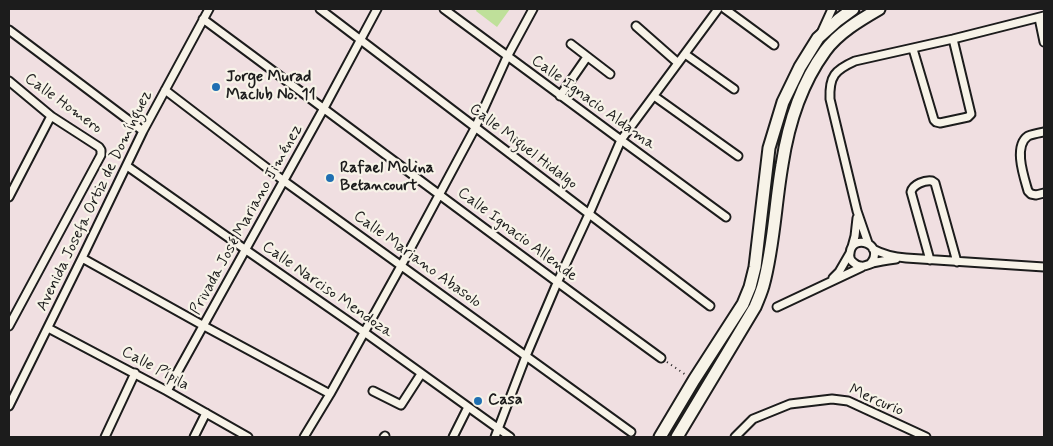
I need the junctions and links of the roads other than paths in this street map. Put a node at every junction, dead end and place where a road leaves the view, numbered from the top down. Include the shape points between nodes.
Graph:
1 (209, 9) edge
2 (320, 9) edge
3 (377, 9) edge
4 (444, 9) edge
5 (533, 9) edge
6 (718, 9) edge
7 (725, 9) edge
8 (832, 9) edge
9 (853, 9) edge
10 (879, 9) edge
11 (1041, 17) edge
12 (204, 19) junction
13 (636, 26) dead end
14 (9, 30) edge
15 (818, 38) junction
16 (953, 39) junction
17 (360, 40) junction
18 (1044, 42) edge
19 (571, 44) dead end
20 (774, 45) dead end
21 (914, 48) junction
22 (685, 54) junction
23 (507, 57) junction
24 (587, 57) junction
25 (678, 63) junction
26 (610, 74) dead end
27 (9, 81) edge
28 (734, 89) dead end
29 (165, 90) junction
30 (560, 96) junction
31 (654, 96) junction
32 (324, 108) junction
33 (51, 116) junction
34 (475, 128) junction
35 (144, 131) junction
36 (1044, 132) edge
37 (621, 140) junction
38 (738, 156) dead end
39 (127, 166) junction
40 (284, 181) junction
41 (440, 194) junction
42 (1044, 194) edge
43 (9, 196) edge
44 (857, 210) junction
45 (589, 214) junction
46 (726, 217) dead end
47 (871, 246) junction
48 (246, 250) junction
49 (851, 250) junction
50 (82, 258) junction
51 (906, 258) junction
52 (930, 260) junction
53 (957, 262) junction
54 (870, 264) junction
55 (401, 266) junction
56 (862, 266) junction
57 (1044, 267) edge
58 (829, 282) junction
59 (557, 283) junction
60 (710, 306) dead end
61 (777, 307) dead end
62 (9, 325) edge
63 (204, 326) junction
64 (48, 328) junction
65 (364, 332) junction
66 (526, 356) junction
67 (661, 358) road end
68 (135, 374) junction
69 (421, 374) junction
70 (373, 390) dead end
71 (167, 391) junction
72 (330, 394) junction
73 (9, 406) edge
74 (468, 407) junction
75 (206, 413) junction
76 (499, 429) junction
77 (631, 432) dead end
78 (245, 436) edge
79 (105, 437) edge
80 (194, 437) edge
81 (304, 437) edge
82 (453, 437) edge
83 (495, 437) edge
84 (510, 437) edge
85 (660, 437) edge
86 (677, 437) edge
87 (735, 437) edge
88 (926, 437) edge

1 - 12 street, Avenida Josefa Ortiz de Domínguez
2 - 17 street, Calle Miguel Hidalgo
3 - 17 street, Privada José Mariano Jiménez
4 - 23 street, Calle Ignacio Aldama
5 - 23 street
6 - 22 street
7 - 20 street
8 - 15 street
9 - 15 main road
10 - 86 main road via 844,32 826,50 807,82 790,124 763,288 755,307
11 - 16 street
11 - 18 street
12 - 29 street, Avenida Josefa Ortiz de Domínguez
12 - 32 street, Calle Ignacio Allende
13 - 25 street
14 - 35 street
15 - 85 main road via 783,102 769,148 756,266 750,287
16 - 21 street
16 - 21 street via 971,114 940,123 934,120
17 - 32 street, Privada José Mariano Jiménez
17 - 34 street, Calle Miguel Hidalgo
19 - 24 street
21 - 44 street via 855,61 843,66 832,80 830,99
22 - 25 street
22 - 28 street
23 - 30 street, Calle Ignacio Aldama
23 - 34 street
24 - 26 street
24 - 30 street
25 - 31 street
27 - 33 street, Calle Homero
29 - 35 street, Avenida Josefa Ortiz de Domínguez
29 - 40 street, Calle Mariano Abasolo
30 - 37 street, Calle Ignacio Aldama
31 - 37 street
31 - 38 street
32 - 40 street, Privada José Mariano Jiménez
32 - 41 street, Calle Ignacio Allende
33 - 43 street
33 - 62 street, Calle Homero via 99,147 101,154
34 - 41 street
34 - 45 street, Calle Miguel Hidalgo
35 - 39 street, Avenida Josefa Ortiz de Domínguez
36 - 42 street via 1024,140 1020,159 1028,191
37 - 45 street
37 - 46 street, Calle Ignacio Aldama
39 - 48 street, Calle Narciso Mendoza
39 - 50 street, Avenida Josefa Ortiz de Domínguez
40 - 48 street, Privada José Mariano Jiménez
40 - 55 street, Calle Mariano Abasolo
41 - 55 street
41 - 59 street, Calle Ignacio Allende
44 - 47 street
44 - 49 street via 857,227
45 - 59 street
45 - 60 street, Calle Miguel Hidalgo
47 - 49 street via 860,242
47 - 51 street via 882,254
47 - 54 street via 874,257
48 - 63 street, Privada José Mariano Jiménez
48 - 65 street, Calle Narciso Mendoza
49 - 56 street via 854,264
49 - 58 street via 839,272
50 - 63 street
50 - 64 street, Avenida Josefa Ortiz de Domínguez
51 - 52 street
51 - 54 street
52 - 53 street
52 - 53 street via 911,192 914,186 928,180 935,183
53 - 57 street
54 - 56 street
55 - 65 street
55 - 66 street, Calle Mariano Abasolo
56 - 58 street
58 - 61 street
59 - 66 street
59 - 67 street, Calle Ignacio Allende
63 - 71 street, Privada José Mariano Jiménez
63 - 72 street
64 - 68 street, Calle Pípila
64 - 73 street, Avenida Josefa Ortiz de Domínguez
65 - 69 street, Calle Narciso Mendoza
65 - 72 street
66 - 76 street
66 - 77 street, Calle Mariano Abasolo
68 - 71 street, Calle Pípila
68 - 79 street
69 - 70 street via 401,406
69 - 74 street, Calle Narciso Mendoza
71 - 75 street, Calle Pípila
72 - 81 street
74 - 76 street, Calle Narciso Mendoza
74 - 82 street
75 - 78 street, Calle Pípila
75 - 80 street
76 - 83 street
76 - 84 street, Calle Narciso Mendoza
87 - 88 street, Mercurio via 753,419 790,404 832,398 848,401

